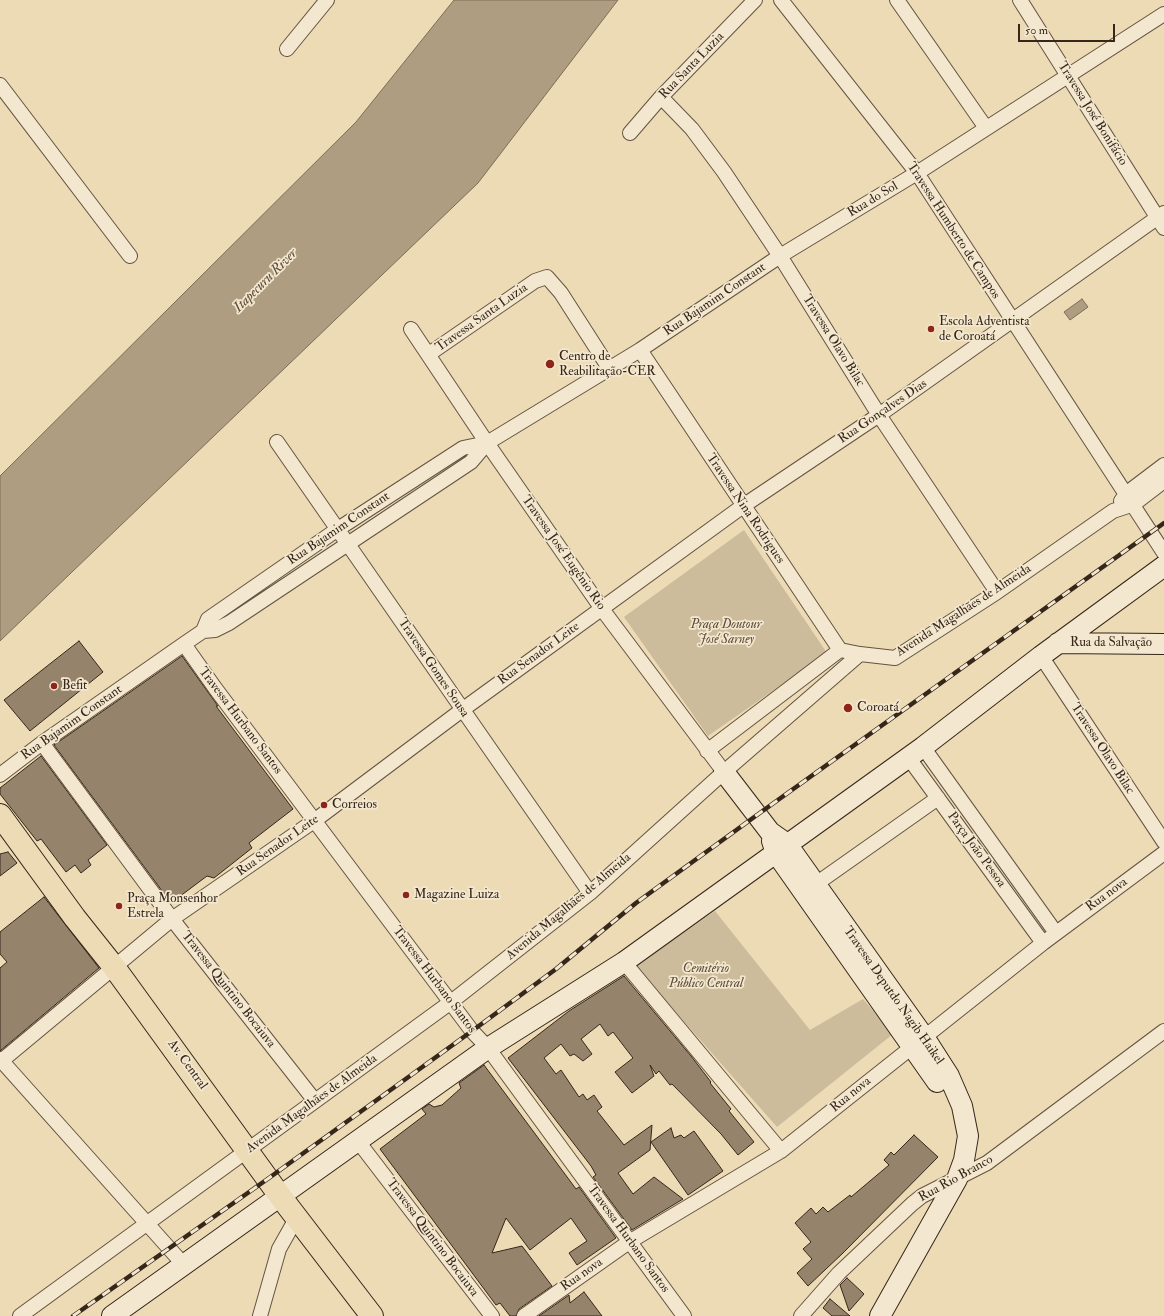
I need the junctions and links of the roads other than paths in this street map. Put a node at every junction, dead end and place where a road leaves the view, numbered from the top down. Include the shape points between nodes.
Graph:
1 (327, 0) edge
2 (756, 0) edge
3 (782, 0) edge
4 (897, 0) edge
5 (1020, 0) edge
6 (1164, 14) edge
7 (287, 49) dead end
8 (1068, 76) junction
9 (0, 85) edge
10 (661, 97) junction
11 (986, 128) junction
12 (630, 133) dead end
13 (917, 173) junction
14 (1162, 220) edge
15 (130, 256) dead end
16 (780, 256) junction
17 (1013, 322) junction
18 (411, 329) dead end
19 (640, 350) junction
20 (429, 354) junction
21 (609, 368) junction
22 (879, 415) junction
23 (277, 442) dead end
24 (487, 443) junction
25 (1164, 465) edge
26 (1164, 481) edge
27 (1130, 499) junction
28 (743, 506) junction
29 (338, 529) junction
30 (348, 543) junction
31 (1164, 552) edge
32 (1164, 566) edge
33 (997, 592) junction
34 (602, 609) junction
35 (203, 631) junction
36 (1058, 643) junction
37 (184, 644) junction
38 (1164, 644) edge
39 (840, 650) junction
40 (860, 654) junction
41 (1041, 656) junction
42 (462, 710) junction
43 (42, 743) junction
44 (706, 751) junction
45 (916, 752) junction
46 (724, 772) junction
47 (0, 775) edge
48 (938, 798) junction
49 (0, 815) edge
50 (314, 821) junction
51 (1164, 842) edge
52 (781, 848) junction
53 (1164, 853) edge
54 (816, 884) junction
55 (590, 893) junction
56 (172, 919) junction
57 (1056, 933) junction
58 (1043, 943) junction
59 (624, 962) junction
60 (114, 967) junction
61 (451, 1002) junction
62 (1164, 1031) edge
63 (918, 1042) junction
64 (488, 1048) junction
65 (1, 1061) edge
66 (315, 1101) junction
67 (357, 1140) junction
68 (249, 1150) junction
69 (780, 1151) junction
70 (952, 1181) junction
71 (280, 1196) junction
72 (297, 1217) junction
73 (146, 1223) junction
74 (629, 1242) junction
75 (184, 1265) junction
76 (117, 1314) edge
77 (20, 1316) edge
78 (260, 1316) edge
79 (372, 1316) edge
80 (492, 1316) edge
81 (524, 1316) edge
82 (684, 1316) edge
83 (801, 1316) edge
84 (880, 1316) edge

1 - 7 street
2 - 10 street, Rua Santa Luzia
3 - 13 street, Travessa Humberto de Campos
4 - 11 street
5 - 8 street, Travessa José Bonifácio
6 - 8 street, Rua do Sol
8 - 11 street, Rua do Sol
8 - 14 street, Travessa José Bonifácio
9 - 15 street
10 - 12 street, Rua Santa Luzia
10 - 16 street, Travessa Olavo Bilac via 704,145
11 - 13 street, Rua do Sol
13 - 16 street, Rua do Sol
13 - 17 street, Travessa Humberto de Campos
14 - 17 street, Rua Gonçalves Dias
16 - 19 street, Rua Bajamim Constant
16 - 22 street, Travessa Olavo Bilac
17 - 22 street, Rua Gonçalves Dias
17 - 27 street, Travessa Humberto de Campos
18 - 20 street, Travessa José Eugênio Rio
19 - 21 street, Rua Bajamim Constant
19 - 28 street, Travessa Nina Rodrigues
20 - 21 street, Travessa Santa Luzia via 535,281 547,277
20 - 24 street, Travessa José Eugênio Rio
21 - 24 street, Rua Bajamim Constant
22 - 28 street, Rua Gonçalves Dias
22 - 33 street, Travessa Olavo Bilac
23 - 29 street, Travessa Gomes Sousa
24 - 29 street, Rua Bajamim Constant via 463,448
24 - 30 street, Rua Bajamim Constant via 471,462
24 - 34 street, Travessa José Eugênio Rio
25 - 27 street
26 - 27 street
27 - 31 street, Travessa Humberto de Campos
27 - 33 street, Avenida Magalhães de Almeida
28 - 34 street, Rua Gonçalves Dias
28 - 39 street, Travessa Nina Rodrigues
29 - 30 street, Travessa Gomes Sousa
29 - 35 street, Rua Bajamim Constant via 208,618
30 - 35 street, Rua Bajamim Constant via 229,623 215,630
30 - 42 street, Travessa Gomes Sousa
32 - 36 street
33 - 40 street, Avenida Magalhães de Almeida via 895,658
34 - 42 street, Rua Senador Leite
34 - 44 street, Travessa José Eugênio Rio
35 - 37 street, Rua Bajamim Constant
36 - 38 street, Rua da Salvação
36 - 41 street
37 - 43 street, Rua Bajamim Constant
37 - 50 street, Travessa Hurbano Santos
39 - 40 street
39 - 44 street
40 - 46 street, Avenida Magalhães de Almeida
41 - 45 street
41 - 51 street, Travessa Olavo Bilac
42 - 50 street, Rua Senador Leite
42 - 55 street, Travessa Gomes Sousa
43 - 47 street, Rua Bajamim Constant
43 - 56 street, Travessa Quintino Bocaiuva
44 - 46 street, Travessa José Eugênio Rio
45 - 48 street, Parça João Pessoa
45 - 52 street
45 - 57 street, Parça João Pessoa
46 - 52 street, Travessa Deputdo Nagib Haikel
46 - 55 street, Avenida Magalhães de Almeida
48 - 54 street
48 - 58 street, Parça João Pessoa
49 - 60 main road, Av. Central
50 - 56 street, Rua Senador Leite
50 - 61 street, Travessa Hurbano Santos
52 - 54 street, Travessa Deputdo Nagib Haikel
52 - 59 street
52 - 63 street, Travessa Deputdo Nagib Haikel
53 - 57 street, Rua nova
54 - 63 street, Travessa Deputdo Nagib Haikel
55 - 61 street, Avenida Magalhães de Almeida
56 - 60 street, Rua Senador Leite
56 - 66 street, Travessa Quintino Bocaiuva
57 - 58 street, Rua nova
58 - 63 street, Rua nova
59 - 64 street
59 - 69 street
60 - 65 street, Rua Senador Leite
60 - 68 main road, Av. Central
61 - 64 street, Travessa Hurbano Santos
61 - 66 street, Avenida Magalhães de Almeida
62 - 70 street, Rua Rio Branco via 987,1163
63 - 69 street, Rua nova
63 - 70 street, Travessa Deputdo Nagib Haikel via 950,1105 956,1123 958,1146
64 - 67 street
64 - 74 street, Travessa Hurbano Santos
65 - 73 street
66 - 68 street, Avenida Magalhães de Almeida
67 - 71 street
67 - 80 street, Travessa Quintino Bocaiuva
68 - 71 main road, Av. Central
68 - 73 street, Avenida Magalhães de Almeida
69 - 74 street, Rua nova
70 - 83 street, Rua Rio Branco via 922,1196 906,1209 839,1273
70 - 84 street, Travessa Deputdo Nagib Haikel via 941,1206
71 - 72 main road, Av. Central
71 - 75 street
72 - 78 street via 279,1249
72 - 79 main road, Av. Central
73 - 75 street
73 - 77 street, Avenida Magalhães de Almeida
74 - 81 street, Rua nova
74 - 82 street, Travessa Hurbano Santos
75 - 76 street

